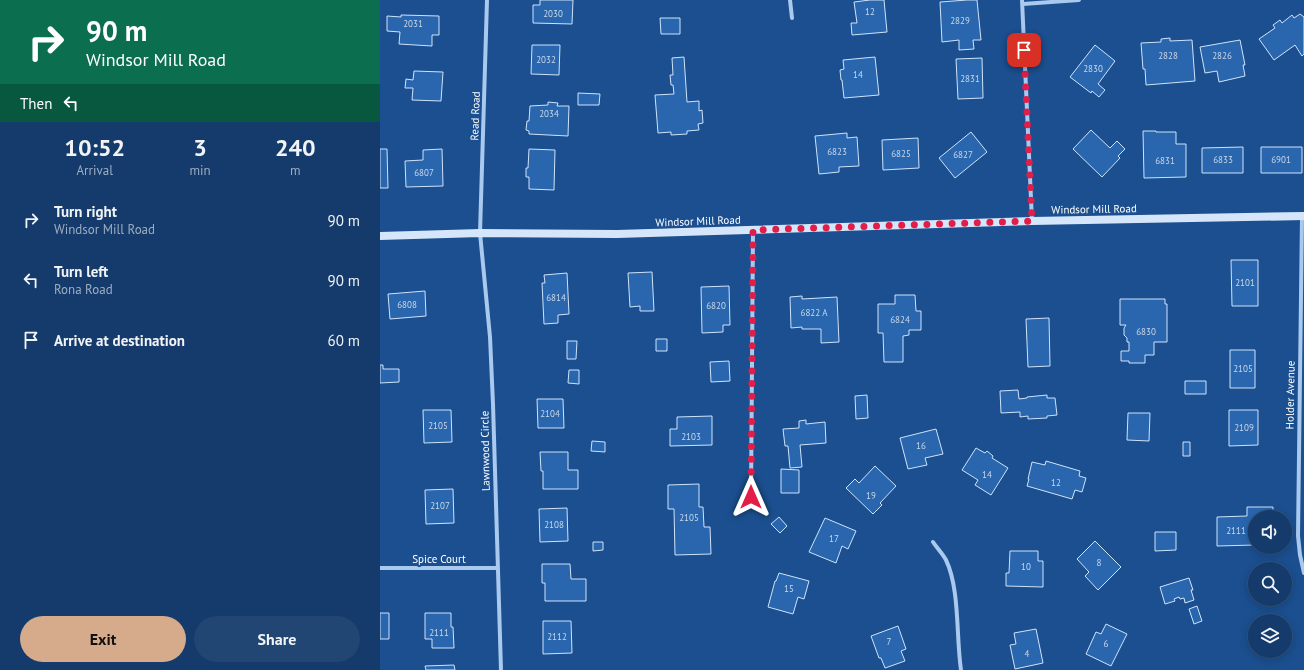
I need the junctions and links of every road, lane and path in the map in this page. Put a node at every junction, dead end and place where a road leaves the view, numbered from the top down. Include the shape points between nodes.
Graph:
1 (487, 0) edge
2 (790, 0) edge
3 (1078, 0) edge
4 (1022, 2) edge
5 (792, 18) dead end
6 (1303, 216) edge
7 (1032, 221) junction
8 (753, 230) junction
9 (480, 232) junction
10 (380, 236) edge
11 (751, 497) dead end
12 (933, 542) dead end
13 (380, 568) edge
14 (497, 568) junction
15 (1304, 573) edge
16 (501, 670) edge
17 (962, 670) edge

1 - 9 street, Read Road
2 - 5 street
3 - 4 street
4 - 7 street
6 - 7 main road, Windsor Mill Road
6 - 15 street, Holder Avenue via 1298,536
7 - 8 main road, Windsor Mill Road
8 - 9 main road, Windsor Mill Road via 617,234
8 - 11 street
9 - 10 main road, Windsor Mill Road
9 - 14 street, Lawnwood Circle via 492,374
12 - 17 street via 946,560 953,583
13 - 14 street, Spice Court
14 - 16 street, Lawnwood Circle

